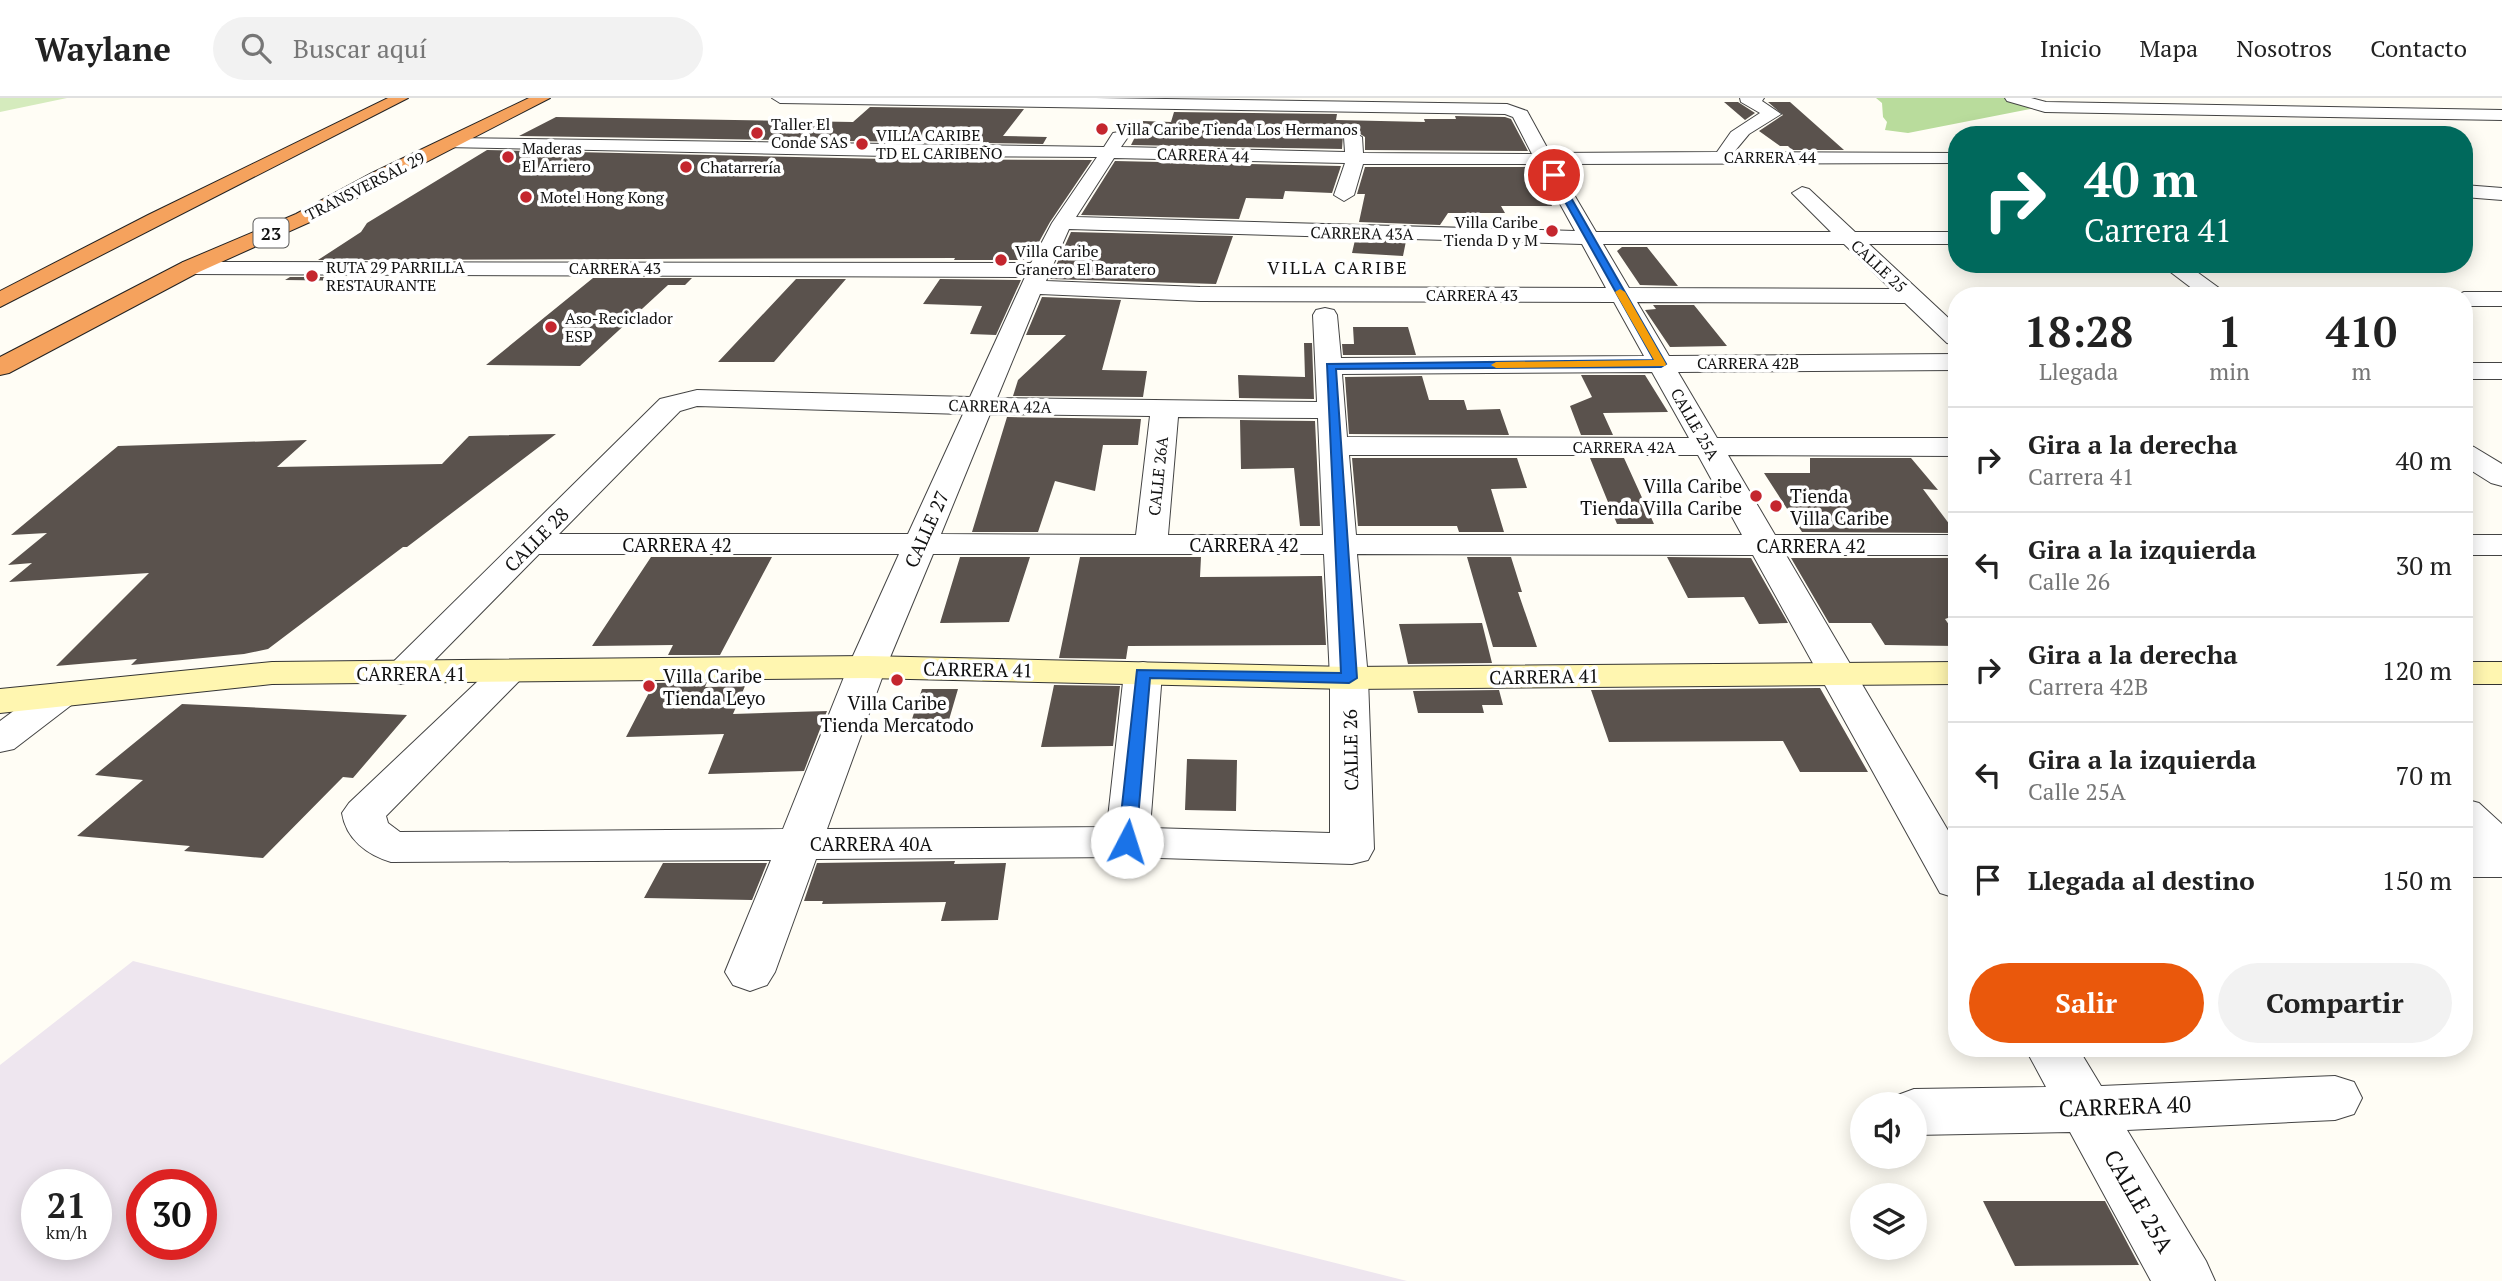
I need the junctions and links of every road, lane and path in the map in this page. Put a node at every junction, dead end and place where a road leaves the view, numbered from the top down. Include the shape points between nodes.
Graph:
1 (400, 98) edge
2 (542, 98) edge
3 (780, 98) edge
4 (1756, 98) edge
5 (2013, 98) edge
6 (2262, 98) edge
7 (941, 99) edge
8 (1137, 104) junction
9 (1351, 107) junction
10 (2292, 112) junction
11 (2502, 116) edge
12 (923, 117) dead end
13 (2321, 126) edge
14 (905, 134) dead end
15 (450, 143) junction
16 (888, 151) junction
17 (1107, 152) junction
18 (1723, 157) junction
19 (1544, 158) junction
20 (1948, 158) edge
21 (1355, 159) junction
22 (2473, 192) edge
23 (1802, 193) dead end
24 (2502, 194) edge
25 (1344, 195) dead end
26 (1062, 223) junction
27 (1589, 238) junction
28 (1948, 238) edge
29 (1851, 239) junction
30 (191, 267) junction
31 (2184, 273) edge
32 (1036, 278) junction
33 (2205, 287) edge
34 (1622, 295) junction
35 (1912, 296) junction
36 (2473, 299) edge
37 (2502, 299) edge
38 (0, 300) edge
39 (1325, 315) dead end
40 (1948, 330) edge
41 (1948, 362) edge
42 (1661, 364) junction
43 (1331, 366) junction
44 (0, 367) edge
45 (2473, 371) edge
46 (2502, 371) edge
47 (670, 405) joint
48 (981, 406) junction
49 (1165, 408) junction
50 (1331, 410) junction
51 (1334, 446) junction
52 (1708, 447) junction
53 (1948, 447) edge
54 (2502, 448) edge
55 (2473, 450) edge
56 (2473, 456) edge
57 (2502, 477) edge
58 (531, 544) junction
59 (919, 544) junction
60 (1151, 544) junction
61 (1340, 544) junction
62 (1764, 545) junction
63 (1948, 545) edge
64 (2473, 545) edge
65 (2502, 545) edge
66 (867, 667) junction
67 (509, 672) junction
68 (401, 673) junction
69 (1143, 673) junction
70 (1837, 673) junction
71 (1948, 673) edge
72 (2473, 673) edge
73 (2502, 673) edge
74 (1349, 678) junction
75 (60, 695) junction
76 (0, 701) edge
77 (0, 740) edge
78 (2473, 822) edge
79 (1127, 842) junction
80 (799, 844) junction
81 (1352, 849) joint
82 (2502, 849) edge
83 (1948, 859) edge
84 (2473, 861) edge
85 (2502, 861) edge
86 (750, 972) dead end
87 (2057, 1057) edge
88 (2335, 1098) dead end
89 (2086, 1109) junction
90 (1927, 1112) edge
91 (2184, 1281) edge

1 - 38 highway
2 - 15 highway, TRANSVERSAL 29 / 23
3 - 7 street, CALLE 25A
4 - 18 street via 1747,99 1773,114 1748,125
5 - 10 street via 2045,107
6 - 10 street
7 - 8 street, CALLE 25A
7 - 12 street
8 - 9 street, CALLE 25A
8 - 17 street, CALLE 27
9 - 19 street, CALLE 25A via 1507,109 1521,114
9 - 21 street
10 - 11 street
10 - 13 street
14 - 16 street
15 - 16 street, CARRERA 44
15 - 30 highway, TRANSVERSAL 29 / 23 via 303,218
16 - 17 street, CARRERA 44
17 - 21 street, CARRERA 44
17 - 26 street, CALLE 27
18 - 19 street, CARRERA 44
18 - 20 street, CARRERA 44
19 - 21 street, CARRERA 44
19 - 27 street, CALLE 25A
21 - 25 street
22 - 24 street
23 - 29 street, CALLE 25
26 - 27 street, CARRERA 43A
26 - 32 street, CALLE 27
27 - 29 street, CARRERA 43A
27 - 34 street, CALLE 25A
28 - 29 street, CARRERA 43A
29 - 35 street, CALLE 25
30 - 32 street, CARRERA 43
30 - 44 highway, TRANSVERSAL 29 / 23
31 - 33 street
32 - 34 street, CARRERA 43 via 1200,294
32 - 48 street, CALLE 27
34 - 35 street, CARRERA 43
34 - 42 street, CALLE 25A
35 - 40 street, CALLE 25
36 - 37 street
39 - 43 street, CALLE 26
41 - 42 street, CARRERA 42B
42 - 43 street, CARRERA 42B
42 - 52 street, CALLE 25A
43 - 50 street, CALLE 26
45 - 46 street
47 - 48 street, CARRERA 42A via 697,398
47 - 58 street, CALLE 28
48 - 49 street, CARRERA 42A
48 - 59 street, CALLE 27
49 - 50 street, CARRERA 42A
49 - 60 street, CALLE 26A
50 - 51 street, CALLE 26
51 - 52 street, CARRERA 42A
51 - 61 street, CALLE 26
52 - 53 street, CARRERA 42A
52 - 62 street, CALLE 25A
54 - 55 street
56 - 57 street
58 - 59 street, CARRERA 42
58 - 68 street, CALLE 28
59 - 60 street, CARRERA 42
59 - 66 street, CALLE 27
60 - 61 street, CARRERA 42
61 - 62 street, CARRERA 42
61 - 74 street, CALLE 26
62 - 63 street, CARRERA 42
62 - 70 street, CALLE 25A
64 - 65 street
66 - 67 street, CARRERA 41
66 - 69 street, CARRERA 41
66 - 80 street, CALLE 27
67 - 68 street, CARRERA 41
67 - 80 street, CARRERA 40A via 364,813 364,824 372,834 391,847
68 - 75 street, CARRERA 41 via 272,673
69 - 74 street, CARRERA 41
69 - 79 street
70 - 71 street, CARRERA 41
70 - 74 street, CARRERA 41
70 - 83 street, CALLE 25A
72 - 73 street
74 - 81 street, CALLE 26
75 - 76 street, CARRERA 41
75 - 77 street
78 - 82 street
79 - 80 street, CARRERA 40A
79 - 81 street, CARRERA 40A
80 - 86 street, CALLE 27
84 - 85 street
87 - 89 street, CALLE 25A
88 - 89 street, CARRERA 40
89 - 90 street, CARRERA 40
89 - 91 street, CALLE 25A

